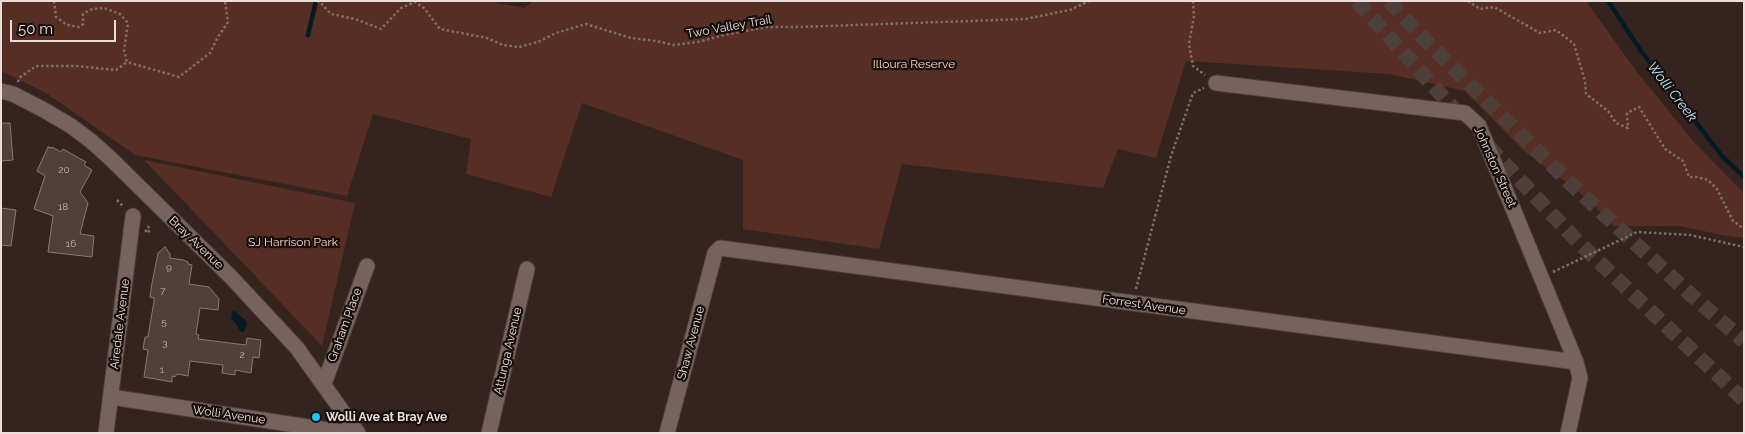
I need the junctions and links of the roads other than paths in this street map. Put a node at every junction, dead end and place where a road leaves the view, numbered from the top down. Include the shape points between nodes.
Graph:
1 (1216, 83) road end
2 (9, 89) edge
3 (128, 211) road end
4 (714, 253) joint
5 (367, 266) dead end
6 (526, 270) dead end
7 (1576, 362) junction
8 (324, 384) junction
9 (111, 397) junction
10 (251, 426) edge
11 (106, 433) edge
12 (348, 433) edge
13 (358, 433) edge
14 (489, 433) edge
15 (666, 433) edge
16 (1568, 433) edge

1 - 7 street, Johnston Street via 1465,113 1479,126
2 - 8 street, Bray Avenue via 92,141 231,277 297,348
3 - 9 street, Airedale Avenue
4 - 7 street, Forrest Avenue via 720,248
4 - 15 street, Shaw Avenue
5 - 8 street, Graham Place
6 - 14 street, Attunga Avenue
7 - 16 street, Johnston Street via 1580,378
8 - 13 street, Bray Avenue
9 - 10 street, Wolli Avenue
9 - 11 street, Airedale Avenue
10 - 12 street, Wolli Avenue

